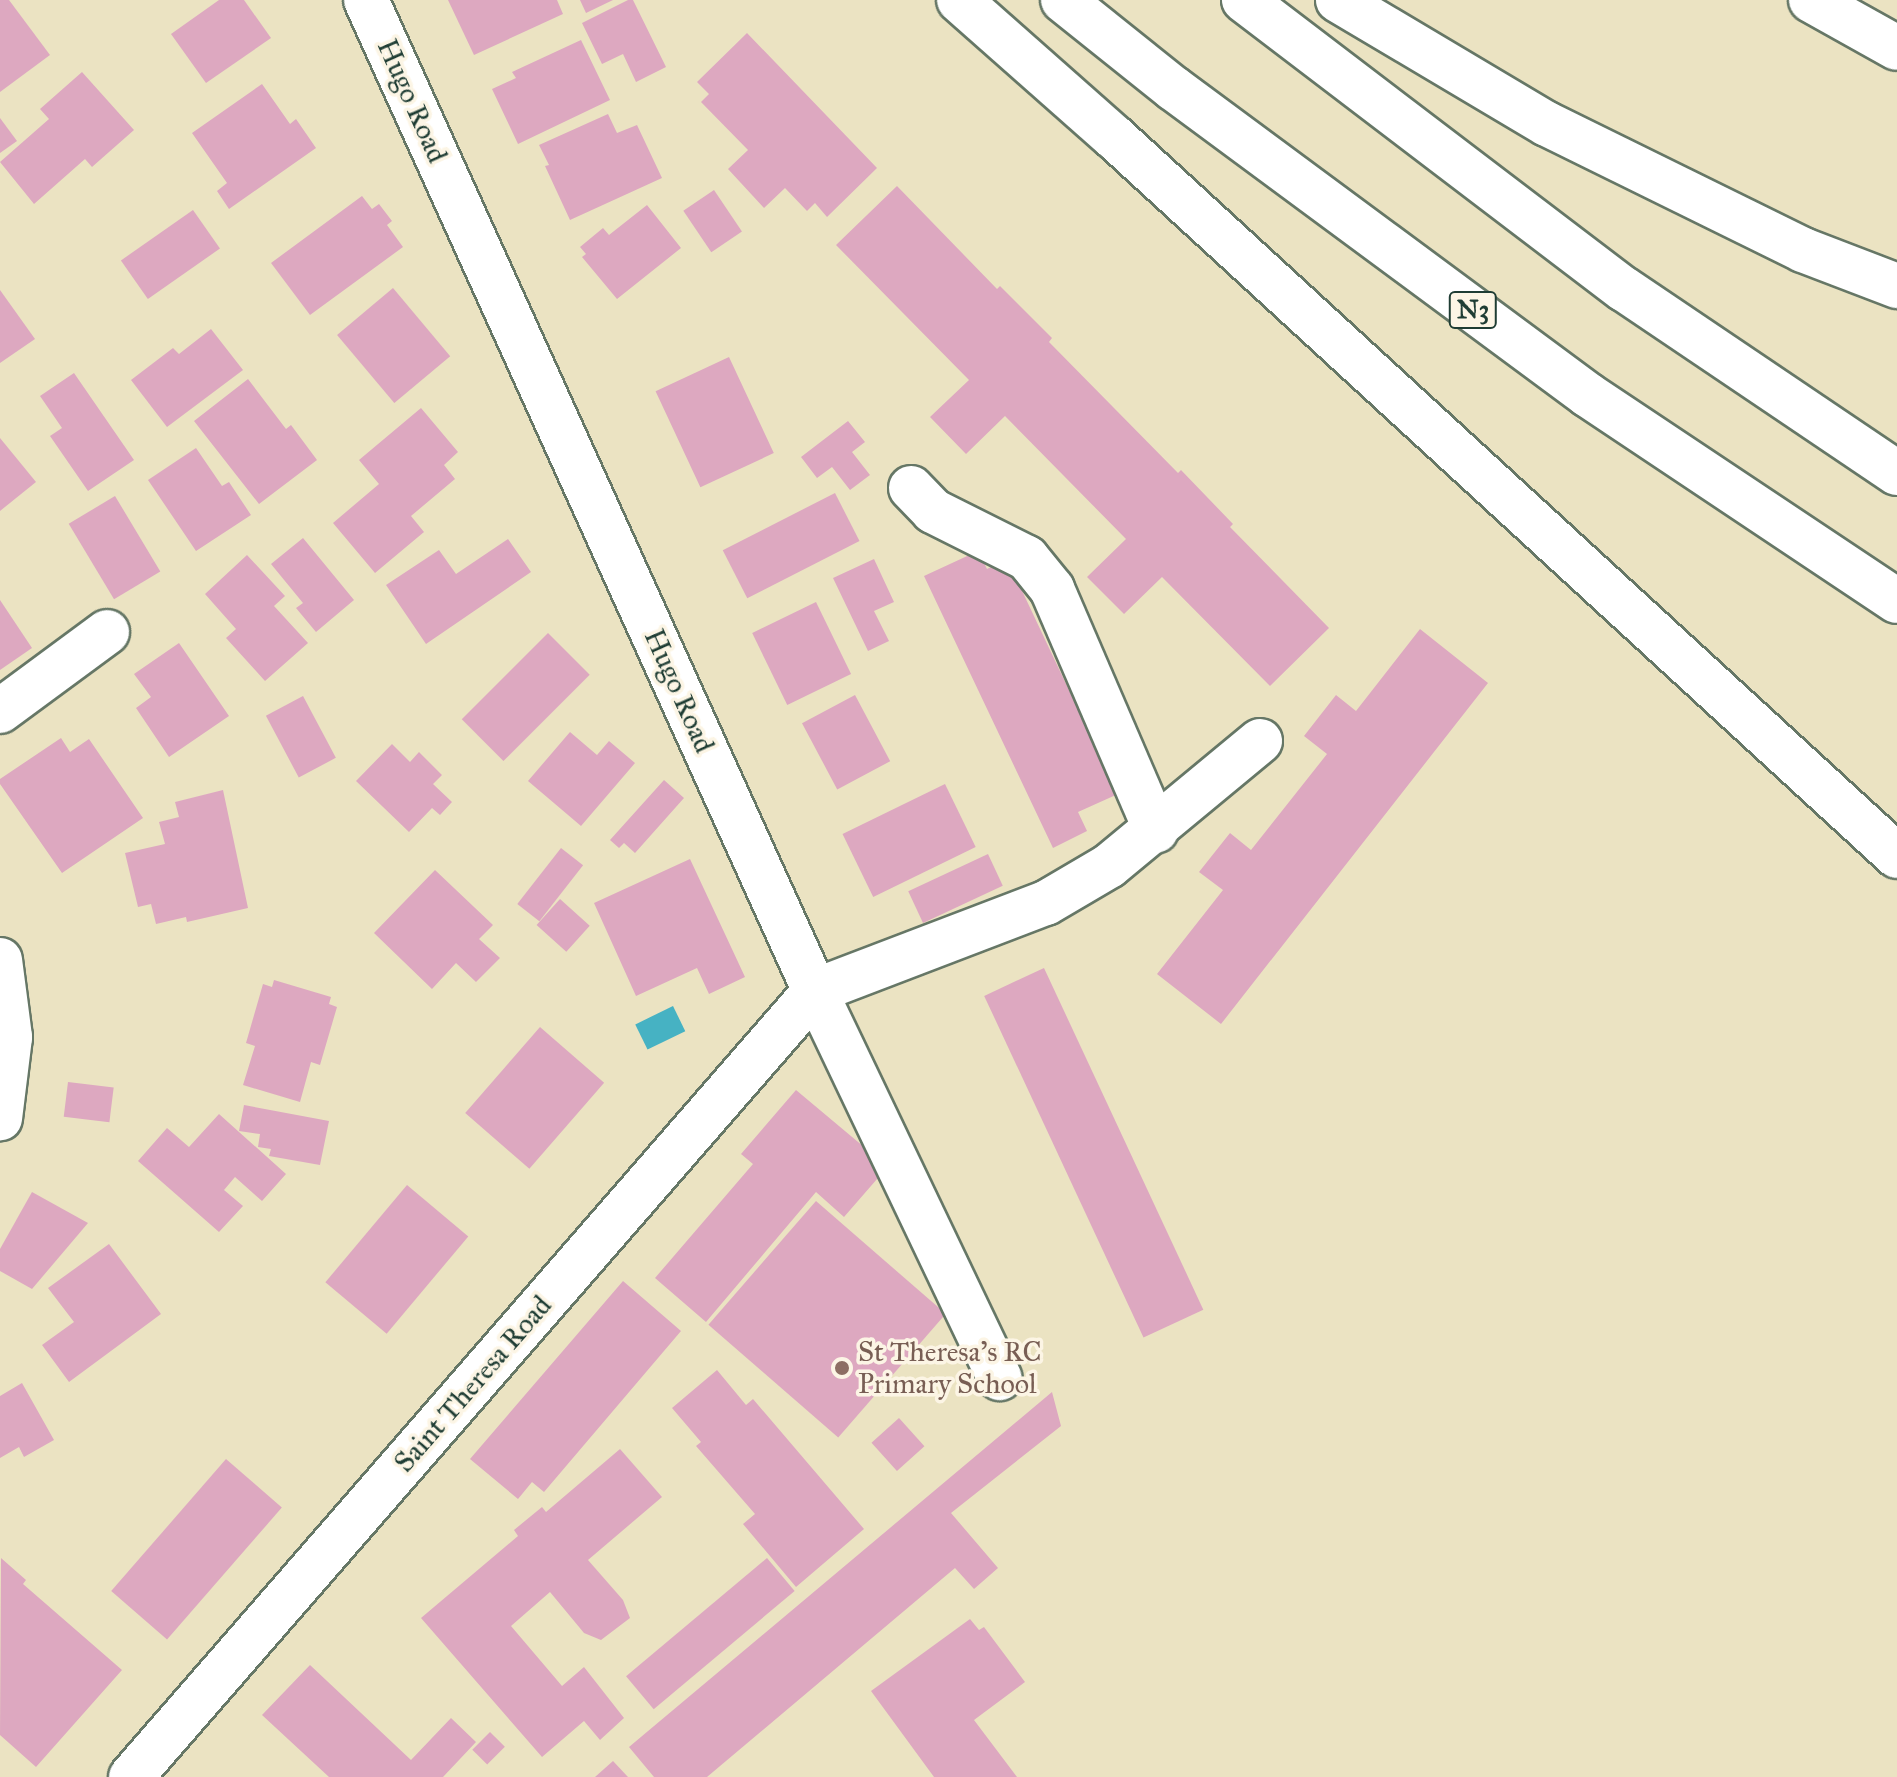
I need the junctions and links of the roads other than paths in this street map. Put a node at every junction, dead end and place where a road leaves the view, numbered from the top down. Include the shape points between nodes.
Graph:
1 (366, 0) edge
2 (959, 0) edge
3 (1063, 0) edge
4 (1244, 0) edge
5 (1338, 0) edge
6 (1811, 0) edge
7 (1897, 48) edge
8 (1897, 286) edge
9 (1897, 473) edge
10 (911, 488) dead end
11 (1897, 601) edge
12 (107, 632) dead end
13 (0, 711) edge
14 (1260, 741) dead end
15 (1156, 831) junction
16 (1897, 856) edge
17 (0, 960) edge
18 (815, 991) junction
19 (0, 1118) edge
20 (1000, 1378) dead end
21 (131, 1777) edge

1 - 18 main road, Hugo Road
2 - 16 main road
3 - 11 main road, N3 via 1173,88 1588,395
4 - 9 main road via 1624,289
5 - 8 main road via 1547,124 1803,250
6 - 7 main road
10 - 15 main road via 933,511 1027,558 1052,589
12 - 13 main road
14 - 15 main road
15 - 18 main road via 1046,903
17 - 19 main road via 10,1037
18 - 20 main road, Hugo Road
18 - 21 main road, Saint Theresa Road

